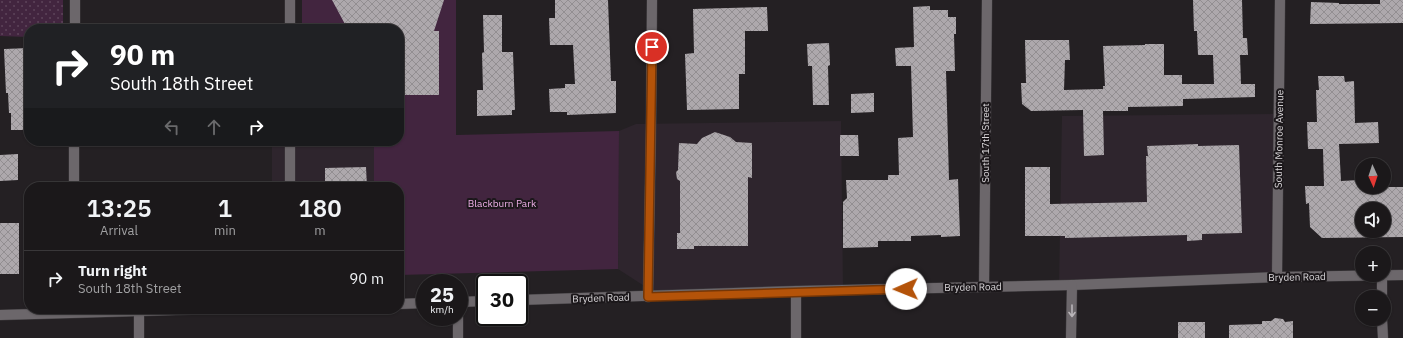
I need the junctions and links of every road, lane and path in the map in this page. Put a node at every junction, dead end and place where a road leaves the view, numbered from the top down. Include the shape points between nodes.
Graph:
1 (75, 0) edge
2 (290, 0) edge
3 (652, 0) edge
4 (986, 0) edge
5 (1280, 0) edge
6 (75, 24) edge
7 (290, 24) edge
8 (74, 146) edge
9 (290, 146) edge
10 (74, 182) edge
11 (290, 182) edge
12 (1403, 275) edge
13 (1355, 276) edge
14 (1391, 276) edge
15 (1277, 277) junction
16 (1072, 285) junction
17 (984, 287) junction
18 (796, 292) junction
19 (648, 297) junction
20 (528, 300) edge
21 (416, 303) edge
22 (404, 304) edge
23 (24, 314) edge
24 (139, 314) edge
25 (0, 315) edge
26 (458, 326) edge
27 (1382, 326) edge
28 (139, 338) edge
29 (458, 338) edge
30 (796, 338) edge
31 (1071, 338) edge
32 (1383, 338) edge

1 - 6 street
2 - 7 street
3 - 19 street
4 - 17 street, South 17th Street
5 - 15 street, South Monroe Avenue
8 - 10 street
9 - 11 street
12 - 14 street, Bryden Road
13 - 15 street, Bryden Road
15 - 16 street, Bryden Road
16 - 17 street, Bryden Road
16 -> 31 street
17 - 18 street, Bryden Road
18 - 19 street, Bryden Road
18 - 30 street
19 - 20 street, Bryden Road
21 - 22 street
23 - 25 street
24 - 28 street
26 - 29 street
27 - 32 street

